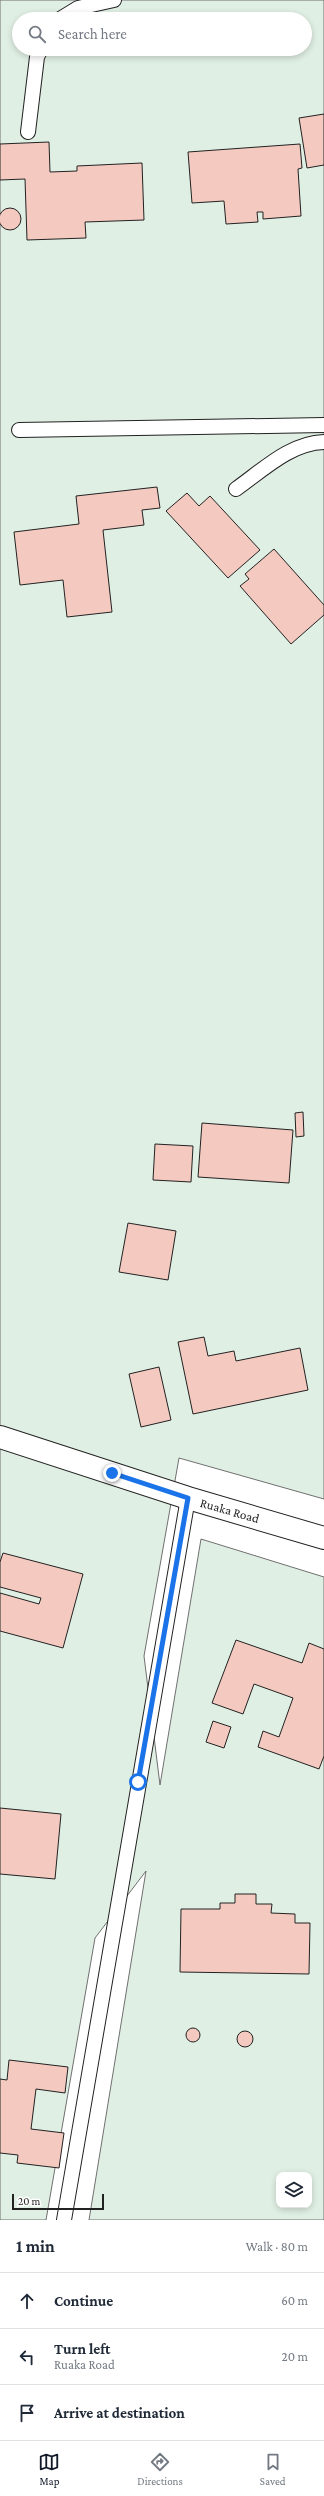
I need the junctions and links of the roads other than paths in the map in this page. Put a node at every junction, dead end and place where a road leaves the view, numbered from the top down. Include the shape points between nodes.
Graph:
1 (114, 0) edge
2 (71, 12) edge
3 (38, 56) edge
4 (28, 132) dead end
5 (324, 425) edge
6 (19, 430) dead end
7 (324, 442) edge
8 (236, 489) dead end
9 (0, 1437) edge
10 (188, 1498) junction
11 (324, 1538) edge
12 (64, 2220) edge

1 - 2 lane via 78,8
3 - 4 lane
5 - 6 lane
7 - 8 lane via 304,444 292,450
9 - 10 street, Ruaka Road
10 - 11 street, Ruaka Road
10 - 12 lane

